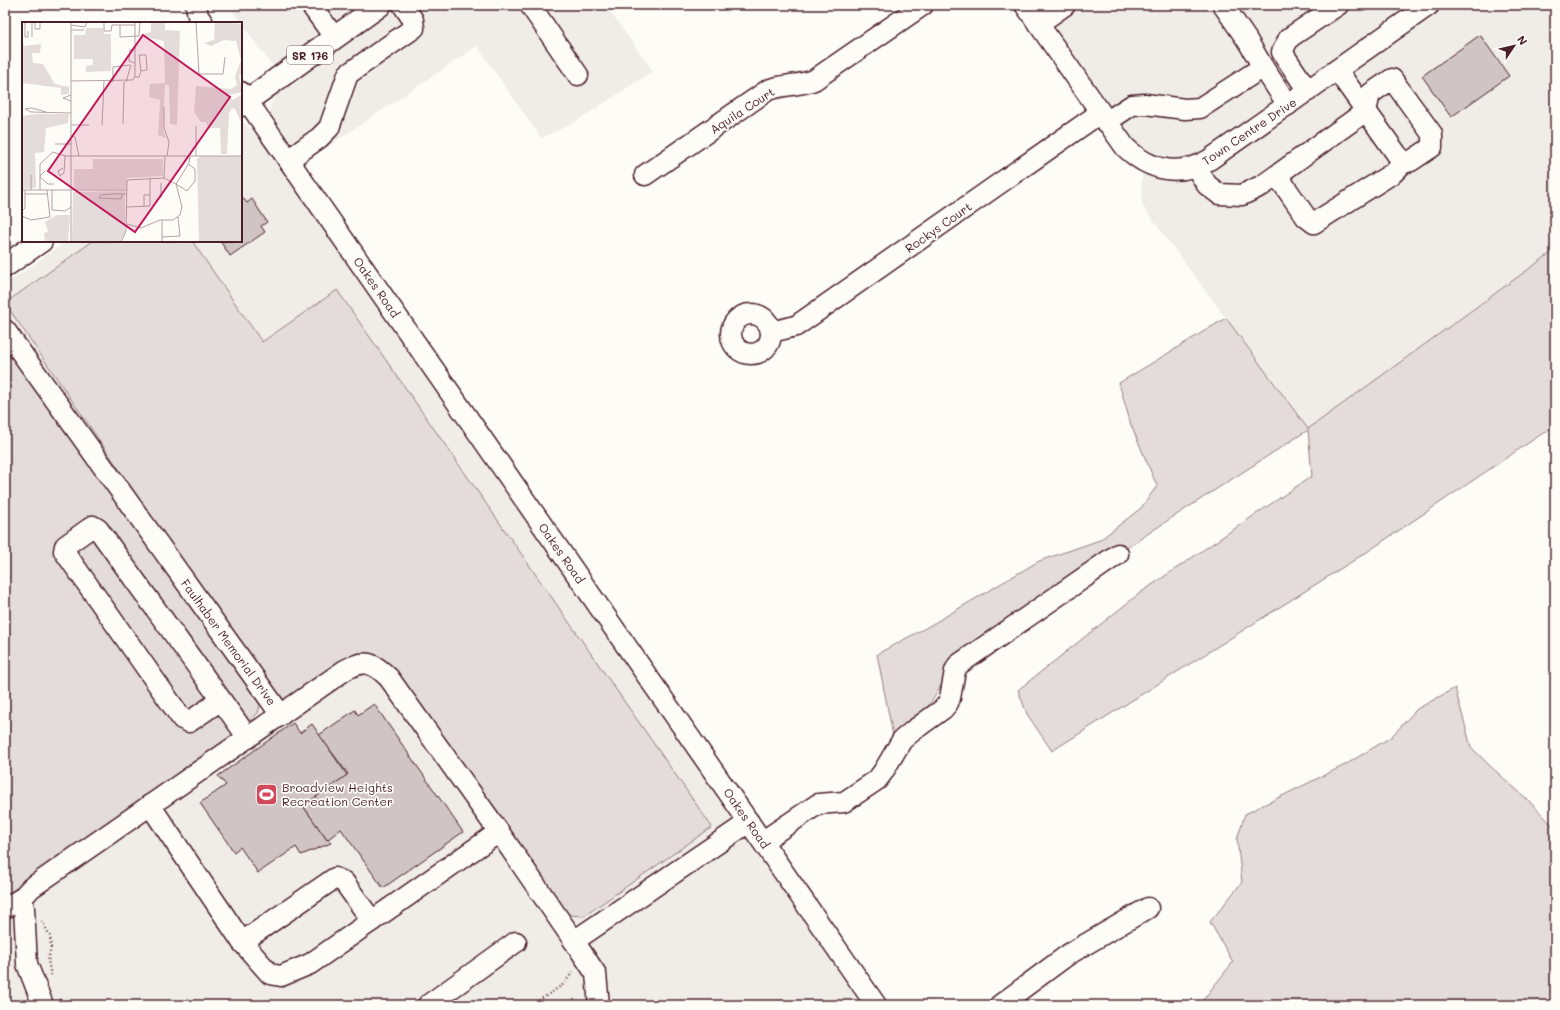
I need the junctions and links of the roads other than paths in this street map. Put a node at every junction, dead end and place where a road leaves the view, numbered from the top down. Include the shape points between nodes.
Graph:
1 (196, 5) edge
2 (311, 5) edge
3 (380, 5) edge
4 (403, 5) edge
5 (530, 5) edge
6 (923, 5) edge
7 (1025, 5) edge
8 (1065, 5) edge
9 (1223, 5) edge
10 (1338, 5) edge
11 (1429, 5) edge
12 (1408, 11) edge
13 (202, 22) edge
14 (1038, 24) junction
15 (334, 37) junction
16 (1263, 67) junction
17 (1337, 70) junction
18 (578, 75) dead end
19 (1308, 91) junction
20 (243, 99) edge
21 (1288, 105) junction
22 (1366, 111) junction
23 (1103, 117) junction
24 (288, 160) junction
25 (1403, 163) junction
26 (1196, 167) junction
27 (645, 175) dead end
28 (1277, 175) junction
29 (40, 242) edge
30 (5, 266) edge
31 (5, 330) edge
32 (771, 332) dead end
33 (1118, 554) dead end
34 (221, 700) junction
35 (281, 715) junction
36 (248, 738) junction
37 (150, 805) junction
38 (750, 822) junction
39 (499, 832) junction
40 (763, 842) junction
41 (13, 903) edge
42 (1148, 908) dead end
43 (372, 921) junction
44 (574, 941) junction
45 (242, 942) junction
46 (516, 942) dead end
47 (51, 1000) edge
48 (428, 1005) edge
49 (599, 1005) edge
50 (876, 1005) edge
51 (1000, 1005) edge

1 - 13 street
2 - 15 street
3 - 15 main road, SR 176
4 - 24 street via 413,20 414,28 348,74 329,128
5 - 18 street
6 - 27 street, Aquila Court via 814,80 768,90
7 - 14 street, Town Centre Drive
8 - 14 street
9 - 16 street
10 - 19 street via 1289,38 1282,52
11 - 12 street, Town Centre Drive
12 - 17 street, Town Centre Drive
14 - 23 street, Town Centre Drive
15 - 20 main road, SR 176
16 - 21 street
16 - 23 street, Rockys Court via 1200,108 1132,105
17 - 19 street, Town Centre Drive
17 - 22 street
19 - 21 street, Town Centre Drive
20 - 24 street, Oakes Road
21 - 26 street, Town Centre Drive
22 - 25 street
22 - 25 street via 1370,94 1392,79 1432,134 1432,147 1411,161
22 - 28 street
23 - 26 street, Town Centre Drive via 1125,147 1147,164 1175,170
23 - 32 street, Rockys Court via 796,326
24 - 38 street, Oakes Road
25 - 28 street via 1393,173 1314,224
26 - 28 street via 1207,185 1218,194 1242,195 1264,185
29 - 30 main road
31 - 35 street, Faulhaber Memorial Drive
33 - 40 street via 958,665 948,703 902,740 877,780 844,802 818,804
34 - 34 street via 98,529 93,526 65,546 64,551 182,719 189,722
34 - 36 street
35 - 36 street, Faulhaber Memorial Drive
35 - 39 street via 345,670 362,663 371,664 389,678
36 - 37 street, Faulhaber Memorial Drive
37 - 41 street, Faulhaber Memorial Drive
37 - 45 street
38 - 40 street, Oakes Road
38 - 44 street
39 - 43 street
39 - 44 street
40 - 50 street, Oakes Road
41 - 47 street via 24,908 27,964
42 - 51 street via 1069,954
43 - 45 street via 310,964 281,976 270,974
43 - 45 street via 344,882 335,878
44 - 49 street via 596,974
46 - 48 street

